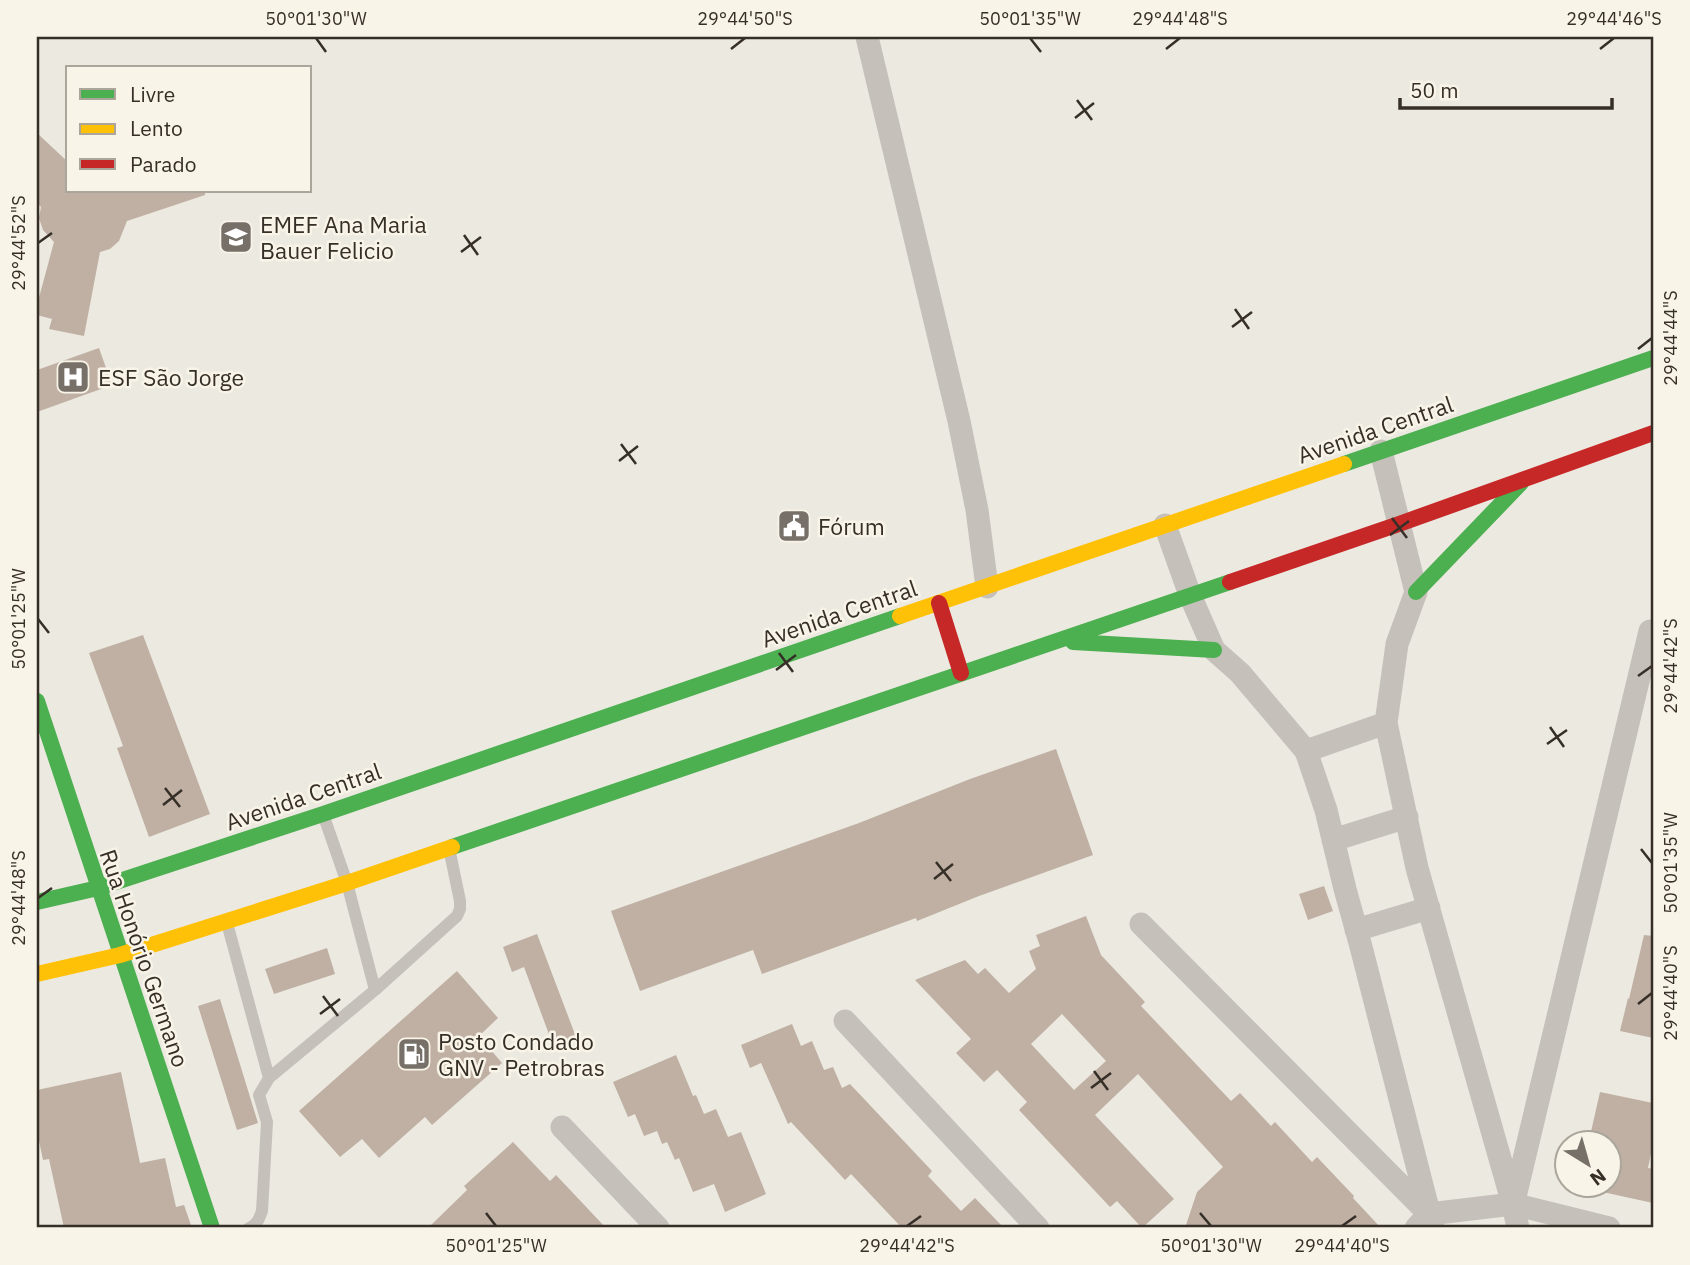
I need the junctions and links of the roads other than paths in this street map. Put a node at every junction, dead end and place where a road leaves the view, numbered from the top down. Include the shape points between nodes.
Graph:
1 (867, 37) edge
2 (1653, 358) edge
3 (1653, 433) edge
4 (1381, 451) junction
5 (1526, 478) junction
6 (1399, 524) junction
7 (1165, 525) junction
8 (987, 587) junction
9 (1416, 592) junction
10 (1190, 595) junction
11 (939, 603) junction
12 (1650, 631) dead end
13 (1056, 641) junction
14 (1214, 650) junction
15 (961, 673) junction
16 (37, 701) edge
17 (1386, 723) junction
18 (1306, 751) junction
19 (323, 814) junction
20 (1407, 817) junction
21 (1333, 840) junction
22 (449, 848) junction
23 (347, 883) junction
24 (98, 888) junction
25 (37, 901) edge
26 (1429, 908) junction
27 (227, 921) junction
28 (1140, 924) dead end
29 (1356, 930) junction
30 (120, 954) junction
31 (37, 974) edge
32 (375, 990) junction
33 (845, 1021) dead end
34 (269, 1078) junction
35 (562, 1127) dead end
36 (1513, 1204) junction
37 (1426, 1224) edge
38 (212, 1228) edge
39 (249, 1228) edge
40 (658, 1228) edge
41 (1038, 1228) edge
42 (1518, 1228) edge
43 (1609, 1228) edge

1 - 8 street via 959,421 978,510
2 - 4 main road, Avenida Central
3 - 5 main road
4 - 6 street
4 - 7 main road, Avenida Central
5 - 6 main road
5 - 9 main road
6 - 9 street
6 - 10 main road
7 - 8 main road, Avenida Central
7 - 10 street
8 - 11 main road, Avenida Central
9 - 17 street via 1397,644
10 - 13 main road
10 - 14 street
11 - 15 main road
11 - 19 main road, Avenida Central
12 - 36 street
13 - 14 main road
13 - 15 main road
14 - 18 street via 1240,673
15 - 22 main road
16 - 24 main road, Rua Honório Germano
17 - 18 street
17 - 20 street
18 - 21 street
19 - 23 lane
19 - 24 main road, Avenida Central
20 - 21 street
20 - 26 street
21 - 29 street
22 - 23 main road
22 - 32 lane via 460,901 457,916
23 - 27 main road
23 - 32 lane
24 - 25 main road, Avenida Central
24 - 30 main road, Rua Honório Germano
26 - 29 street
26 - 36 street
27 - 30 main road
27 - 34 lane
28 - 37 street
29 - 37 street
30 - 31 main road
30 - 38 main road, Rua Honório Germano
32 - 34 lane
33 - 41 street
34 - 39 lane via 259,1095 267,1122 262,1211
35 - 40 street
36 - 37 street
36 - 42 street
36 - 43 street

